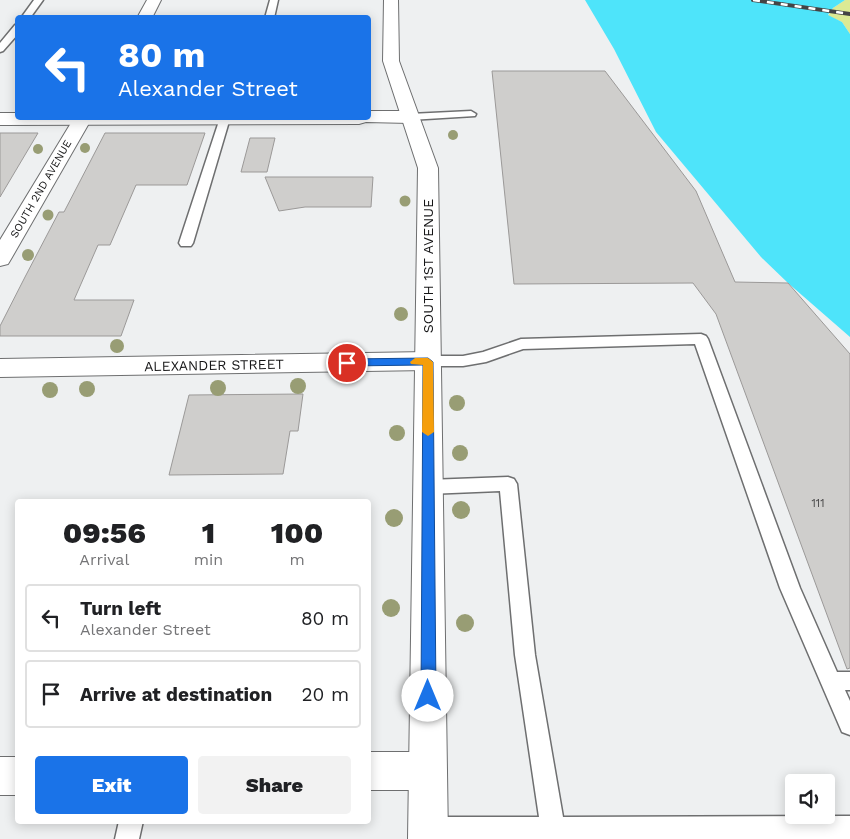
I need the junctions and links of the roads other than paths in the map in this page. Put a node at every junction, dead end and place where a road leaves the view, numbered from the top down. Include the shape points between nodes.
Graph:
1 (39, 0) edge
2 (154, 0) edge
3 (274, 0) edge
4 (392, 0) edge
5 (27, 15) edge
6 (146, 15) edge
7 (270, 15) edge
8 (15, 31) edge
9 (0, 49) edge
10 (472, 114) dead end
11 (371, 117) edge
12 (410, 117) junction
13 (0, 119) edge
14 (15, 119) edge
15 (81, 120) edge
16 (234, 120) edge
17 (186, 243) dead end
18 (0, 259) edge
19 (428, 362) junction
20 (0, 368) edge
21 (428, 487) junction
22 (840, 681) edge
23 (850, 725) edge
24 (371, 771) edge
25 (428, 771) junction
26 (0, 776) edge
27 (15, 776) edge
28 (130, 824) edge
29 (850, 828) edge
30 (553, 829) junction
31 (428, 834) edge
32 (127, 839) edge

1 - 5 lane
2 - 6 street
3 - 7 lane
4 - 12 street, SOUTH 1ST AVENUE via 391,61
8 - 9 lane
10 - 12 lane
11 - 12 street
12 - 19 street, SOUTH 1ST AVENUE via 428,168
13 - 14 street
15 - 18 street, SOUTH 2ND AVENUE
16 - 17 lane
19 - 20 street, ALEXANDER STREET
19 - 21 street, SOUTH 1ST AVENUE
19 - 22 lane via 471,360 520,344 701,339 790,588
21 - 25 street, SOUTH 1ST AVENUE
21 - 30 lane via 508,484 525,655
22 - 23 lane
24 - 25 street
25 - 31 street, SOUTH 1ST AVENUE
26 - 27 street
28 - 32 lane
29 - 30 lane
30 - 31 lane

